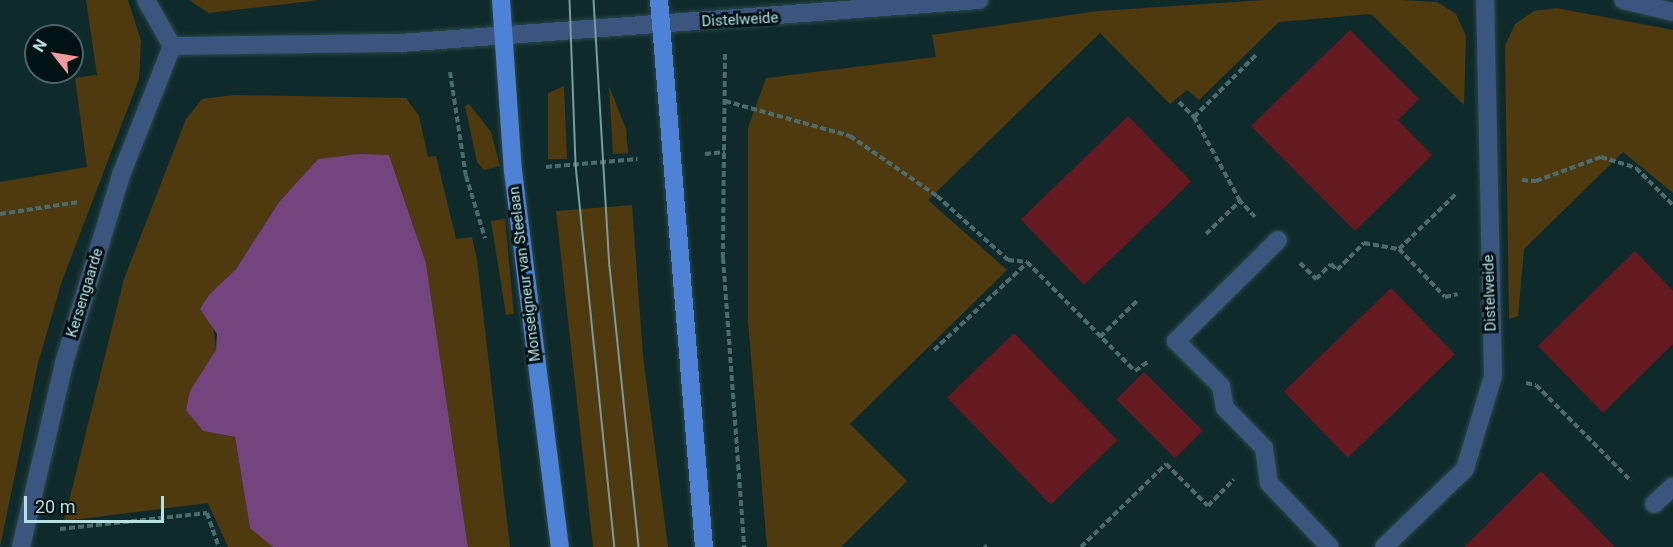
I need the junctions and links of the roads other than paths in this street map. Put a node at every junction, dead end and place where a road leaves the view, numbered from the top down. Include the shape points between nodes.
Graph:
1 (146, 0) edge
2 (501, 0) edge
3 (659, 0) edge
4 (978, 0) edge
5 (1485, 0) edge
6 (1623, 0) edge
7 (1673, 12) edge
8 (659, 25) junction
9 (501, 36) junction
10 (172, 46) junction
11 (1278, 240) road end
12 (1673, 486) edge
13 (1654, 504) road end
14 (22, 540) edge
15 (560, 547) edge
16 (704, 547) edge
17 (1330, 547) edge
18 (1384, 547) edge

1 - 10 street
2 - 9 main road, Monseigneur van Steelaan
3 - 8 main road
4 - 8 street, Distelweide
5 - 18 street, Distelweide via 1493,376 1465,469
6 - 7 street
8 - 9 street, Distelweide
8 - 16 main road
9 - 10 street
9 - 15 main road, Monseigneur van Steelaan via 513,171
10 - 14 street, Kersengaarde via 121,174 63,363
11 - 17 street via 1176,341 1221,386 1225,408 1264,448 1269,483
12 - 13 street

